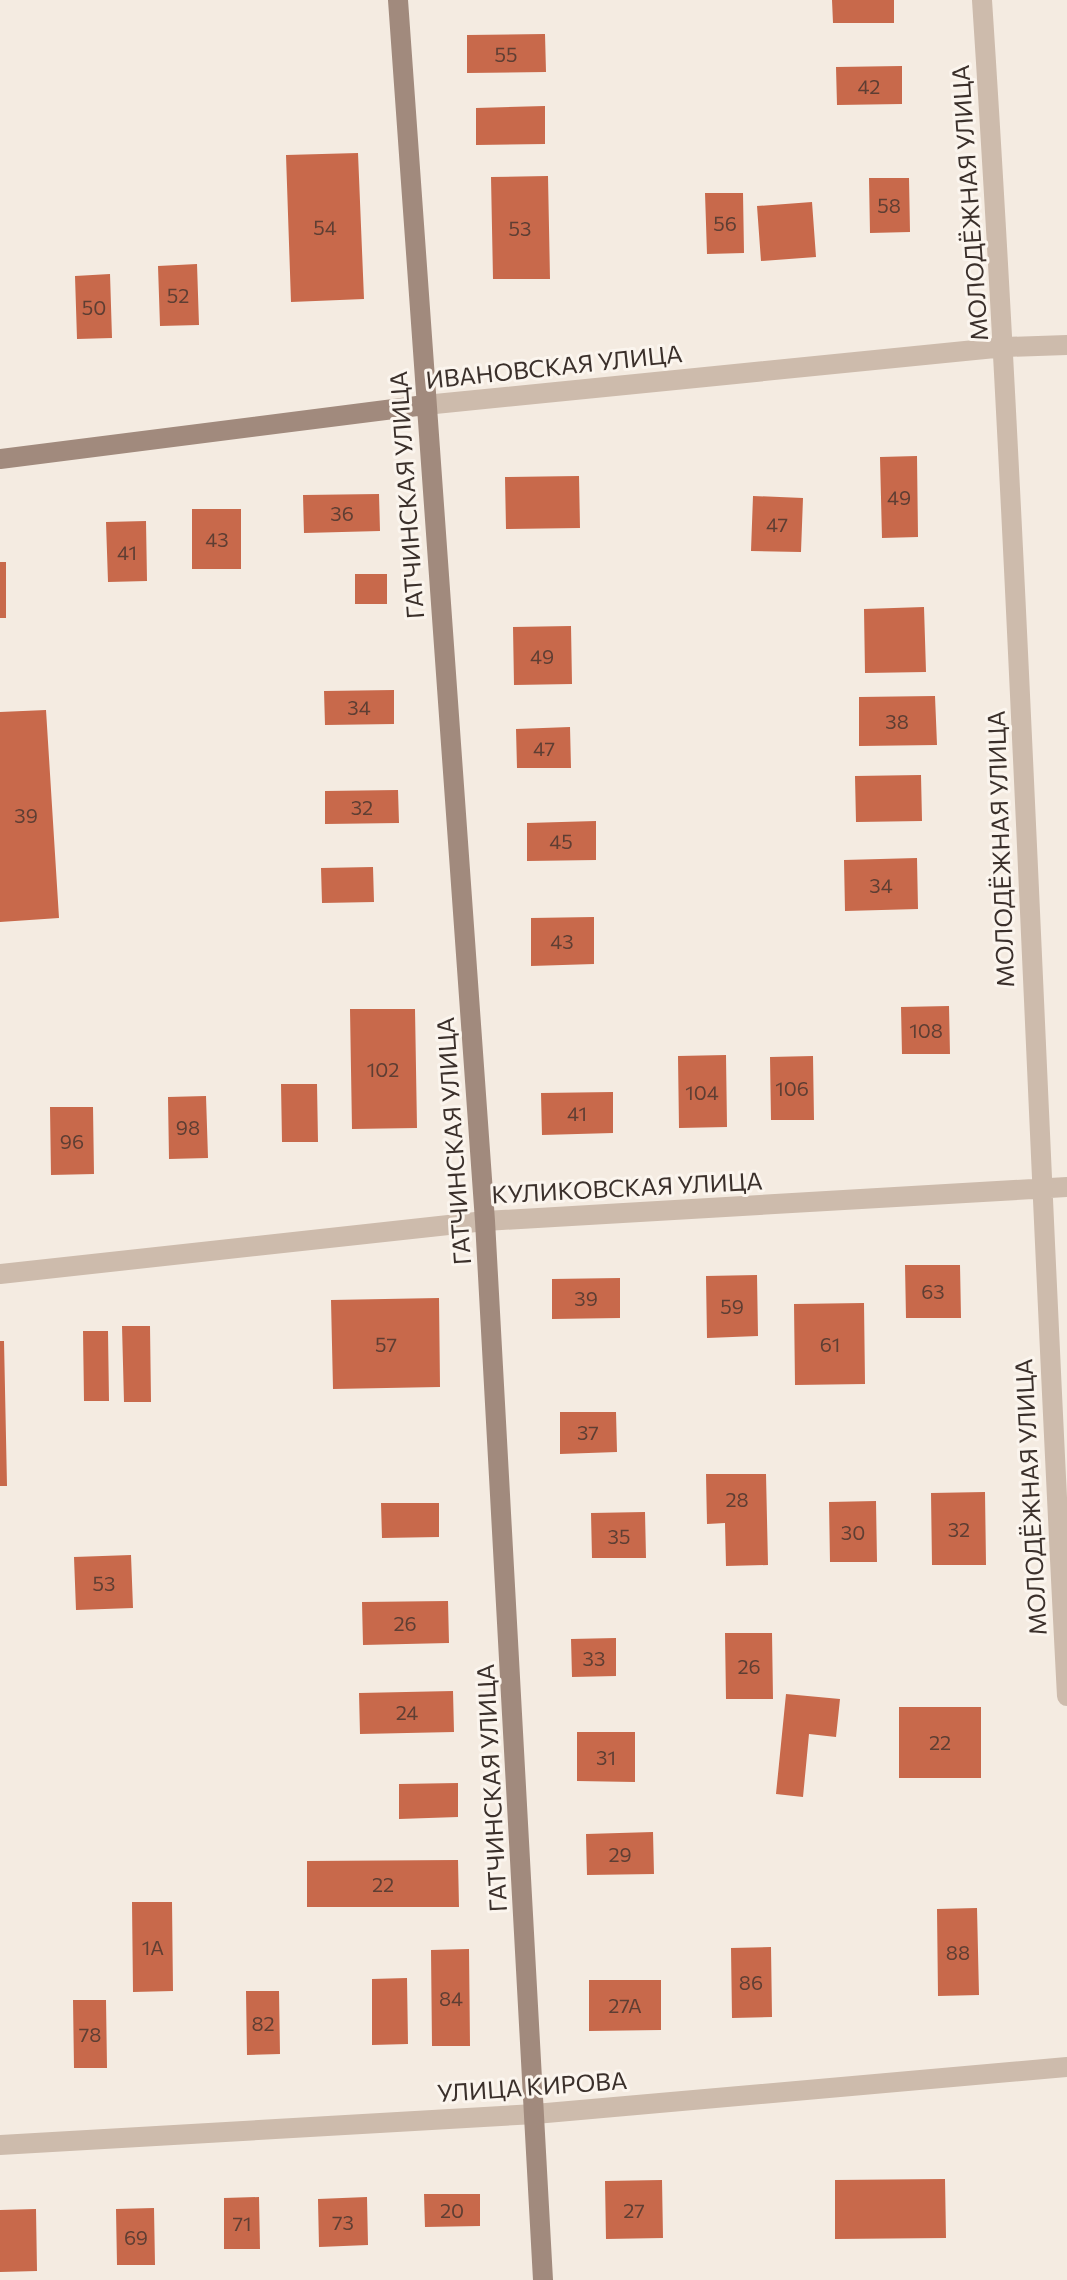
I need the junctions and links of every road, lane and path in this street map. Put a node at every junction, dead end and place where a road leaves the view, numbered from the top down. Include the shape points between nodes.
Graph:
1 (398, 0) edge
2 (982, 0) edge
3 (1067, 345) edge
4 (1005, 347) junction
5 (425, 405) junction
6 (0, 459) edge
7 (1067, 1187) edge
8 (1040, 1188) junction
9 (485, 1221) junction
10 (0, 1274) edge
11 (1067, 1696) edge
12 (1067, 2067) edge
13 (535, 2114) junction
14 (0, 2145) edge
15 (543, 2280) edge

1 - 5 street, ГАТЧИНСКАЯ УЛИЦА
2 - 4 street, МОЛОДЁЖНАЯ УЛИЦА
3 - 4 street, ИВАНОВСКАЯ УЛИЦА
4 - 5 street, ИВАНОВСКАЯ УЛИЦА
4 - 8 street, МОЛОДЁЖНАЯ УЛИЦА
5 - 6 street, ИВАНОВСКАЯ УЛИЦА
5 - 9 street, ГАТЧИНСКАЯ УЛИЦА
7 - 8 street, КУЛИКОВСКАЯ УЛИЦА
8 - 9 street, КУЛИКОВСКАЯ УЛИЦА
8 - 11 street, МОЛОДЁЖНАЯ УЛИЦА
9 - 10 street, КУЛИКОВСКАЯ УЛИЦА
9 - 13 street, ГАТЧИНСКАЯ УЛИЦА
12 - 13 street, УЛИЦА КИРОВА
13 - 14 street, УЛИЦА КИРОВА
13 - 15 street, ГАТЧИНСКАЯ УЛИЦА

